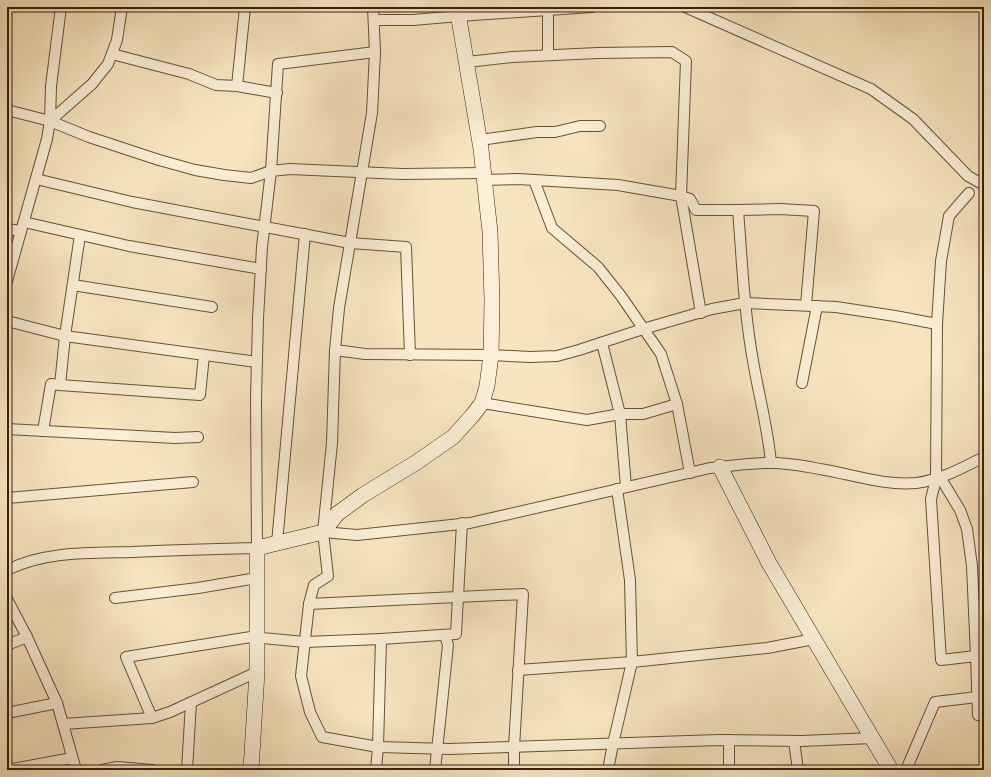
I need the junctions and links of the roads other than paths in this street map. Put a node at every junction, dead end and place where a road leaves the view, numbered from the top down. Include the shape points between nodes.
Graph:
1 (61, 7) edge
2 (122, 7) edge
3 (245, 7) edge
4 (373, 7) edge
5 (592, 7) edge
6 (685, 7) edge
7 (548, 8) edge
8 (458, 12) edge
9 (374, 20) junction
10 (375, 52) junction
11 (112, 54) junction
12 (548, 55) junction
13 (467, 62) junction
14 (237, 86) junction
15 (276, 93) junction
16 (7, 110) edge
17 (50, 121) junction
18 (600, 126) dead end
19 (480, 140) junction
20 (271, 171) junction
21 (361, 172) junction
22 (484, 176) junction
23 (36, 179) junction
24 (534, 180) junction
25 (984, 185) edge
26 (969, 193) dead end
27 (681, 196) junction
28 (738, 210) junction
29 (22, 226) junction
30 (265, 226) junction
31 (7, 229) edge
32 (306, 234) junction
33 (80, 235) junction
34 (350, 243) junction
35 (261, 269) junction
36 (7, 280) edge
37 (73, 285) junction
38 (745, 303) junction
39 (806, 305) junction
40 (817, 306) junction
41 (212, 307) dead end
42 (701, 312) junction
43 (7, 321) edge
44 (937, 324) junction
45 (643, 328) junction
46 (65, 336) junction
47 (602, 342) junction
48 (335, 350) junction
49 (204, 355) junction
50 (410, 355) junction
51 (491, 355) junction
52 (257, 362) junction
53 (802, 383) dead end
54 (60, 385) junction
55 (482, 403) junction
56 (677, 404) junction
57 (620, 414) junction
58 (7, 429) edge
59 (44, 431) junction
60 (198, 437) dead end
61 (984, 457) edge
62 (771, 463) junction
63 (720, 467) junction
64 (690, 473) junction
65 (938, 478) junction
66 (194, 482) dead end
67 (622, 488) junction
68 (7, 498) edge
69 (462, 524) junction
70 (323, 532) junction
71 (276, 544) junction
72 (257, 548) junction
73 (7, 570) edge
74 (257, 578) junction
75 (458, 596) junction
76 (115, 598) dead end
77 (7, 599) edge
78 (309, 604) junction
79 (445, 635) junction
80 (27, 637) junction
81 (257, 637) junction
82 (381, 639) junction
83 (814, 639) junction
84 (305, 642) junction
85 (7, 646) edge
86 (976, 656) junction
87 (632, 662) junction
88 (518, 670) junction
89 (257, 672) junction
90 (977, 697) junction
91 (57, 703) junction
92 (190, 703) junction
93 (7, 713) edge
94 (984, 713) edge
95 (152, 718) junction
96 (63, 724) junction
97 (872, 738) junction
98 (729, 740) junction
99 (794, 741) junction
100 (613, 744) junction
101 (378, 747) junction
102 (514, 747) junction
103 (438, 749) junction
104 (72, 758) junction
105 (7, 770) edge
106 (76, 770) edge
107 (102, 770) edge
108 (153, 770) edge
109 (187, 770) edge
110 (250, 770) edge
111 (256, 770) edge
112 (376, 770) edge
113 (435, 770) edge
114 (514, 770) edge
115 (608, 770) edge
116 (729, 770) edge
117 (798, 770) edge
118 (891, 770) edge
119 (906, 770) edge

1 - 17 street via 51,86
2 - 11 street
3 - 14 street
4 - 9 street
5 - 7 street
6 - 25 street via 871,89 913,119 968,176
7 - 8 street
7 - 12 street
8 - 9 street via 413,20
8 - 13 main road
9 - 10 street
10 - 15 street via 278,64
10 - 21 street via 372,113
11 - 14 street via 189,74 216,85
11 - 17 street via 108,64 92,84
12 - 13 street
12 - 27 street via 672,52 686,61
13 - 19 main road
14 - 15 street
15 - 20 street
16 - 17 street
17 - 20 street via 89,137 196,170 251,178
17 - 23 street
18 - 19 street via 580,126 555,132
19 - 22 main road
20 - 21 street via 290,169
20 - 30 street
21 - 22 street
21 - 34 street
22 - 24 street
22 - 51 main road via 490,232
23 - 29 street
23 - 30 street via 132,202
24 - 27 street via 618,186
24 - 45 street via 552,228 598,267
26 - 44 street via 949,216 941,261
27 - 28 street via 690,199 696,210
27 - 42 street
28 - 38 street
28 - 39 street via 814,211
29 - 31 street
29 - 33 street
29 - 36 street
30 - 32 street
30 - 35 street
32 - 34 street
32 - 71 street
33 - 35 street
33 - 37 street
34 - 48 street
34 - 50 street via 406,247
35 - 52 street
37 - 41 street
37 - 46 street
38 - 39 street
38 - 42 street
38 - 62 street
39 - 40 street
40 - 44 street
40 - 53 street
42 - 45 street
43 - 46 street
44 - 65 street
45 - 47 street
45 - 56 street via 661,354
46 - 49 street
46 - 54 street
47 - 51 street via 558,356
47 - 57 street
48 - 50 street
48 - 70 street via 332,443
49 - 52 street
49 - 54 street via 200,395
50 - 51 street
51 - 55 main road
52 - 72 street
54 - 59 street via 51,384
55 - 57 street via 588,420
55 - 70 main road via 453,437 337,514
56 - 57 street via 643,414
56 - 64 street
57 - 67 street
58 - 59 street
59 - 60 street
61 - 65 street
62 - 63 street
62 - 65 street via 888,482 915,483
63 - 64 street
63 - 83 main road via 769,563
64 - 67 street
65 - 86 street via 960,510 967,529 972,566
65 - 86 street via 931,499 941,660
66 - 68 street
67 - 69 street
67 - 87 street via 630,580
69 - 70 street via 357,534
69 - 75 street
70 - 71 main road
70 - 78 street via 328,576 314,585
71 - 72 main road
72 - 73 street via 82,553 44,558
72 - 74 main road
74 - 76 street
74 - 81 main road
75 - 78 street
75 - 79 street via 456,634
75 - 88 street via 523,594
77 - 80 street
78 - 84 street
79 - 82 street
79 - 103 street via 448,645
80 - 85 street
80 - 91 street
81 - 84 street
81 - 89 main road
81 - 95 street via 126,657
82 - 84 street
82 - 101 street
83 - 87 street via 767,648
83 - 97 main road
84 - 101 street via 300,676 310,712 322,737
86 - 90 street
87 - 88 street
87 - 100 street
88 - 102 street
89 - 92 street
89 - 110 main road
90 - 94 street via 978,715
90 - 119 street via 935,702
91 - 93 street
91 - 96 street
92 - 95 street
92 - 109 street
95 - 96 street
96 - 104 street
97 - 99 street
97 - 118 main road
98 - 99 street
98 - 100 street
98 - 116 street
99 - 117 street
100 - 102 street
100 - 115 street
101 - 103 street
101 - 112 street
102 - 103 street
102 - 114 street
103 - 113 street
104 - 105 street
104 - 106 street
107 - 108 street via 117,767
110 - 111 street

